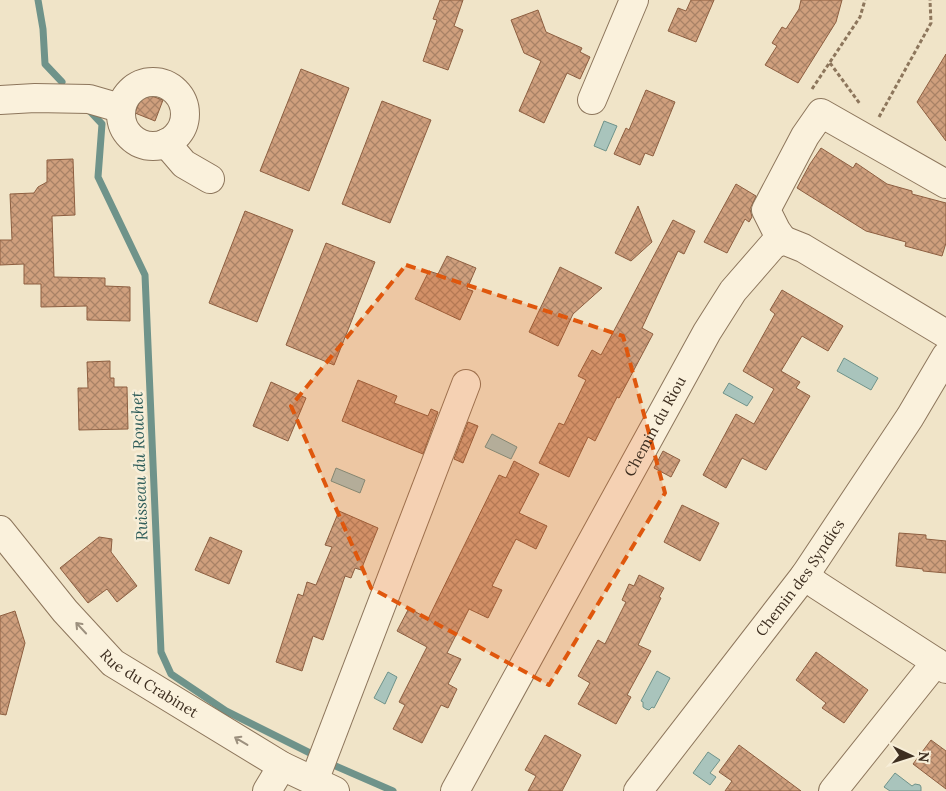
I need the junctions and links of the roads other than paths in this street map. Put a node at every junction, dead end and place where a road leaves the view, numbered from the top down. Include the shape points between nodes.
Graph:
1 (634, 0) edge
2 (0, 100) edge
3 (592, 100) dead end
4 (120, 108) junction
5 (166, 143) junction
6 (210, 179) dead end
7 (946, 184) edge
8 (782, 240) junction
9 (946, 334) edge
10 (946, 356) edge
11 (466, 384) dead end
12 (0, 530) edge
13 (805, 575) junction
14 (941, 665) edge
15 (282, 766) junction
16 (325, 786) edge
17 (267, 791) edge
18 (454, 791) edge
19 (638, 791) edge
20 (833, 791) edge

1 - 3 street
2 - 4 street via 89,99
4 - 5 street via 122,124 135,141 155,146
4 - 5 street via 128,93 145,82 166,84 174,90 184,108 184,118 181,129
5 - 6 street via 184,164
7 - 8 street via 870,132 821,112 766,210
8 - 9 street via 803,248
8 - 18 street, Chemin du Riou via 773,245 733,291 707,332
10 - 13 street, Chemin des Syndics via 910,417
11 - 16 street
15 -> 12 street, Rue du Crabinet via 113,663 64,610
13 - 14 street
13 - 19 street, Chemin des Syndics
14 - 20 street
15 - 16 street, Rue du Crabinet
15 - 17 street

